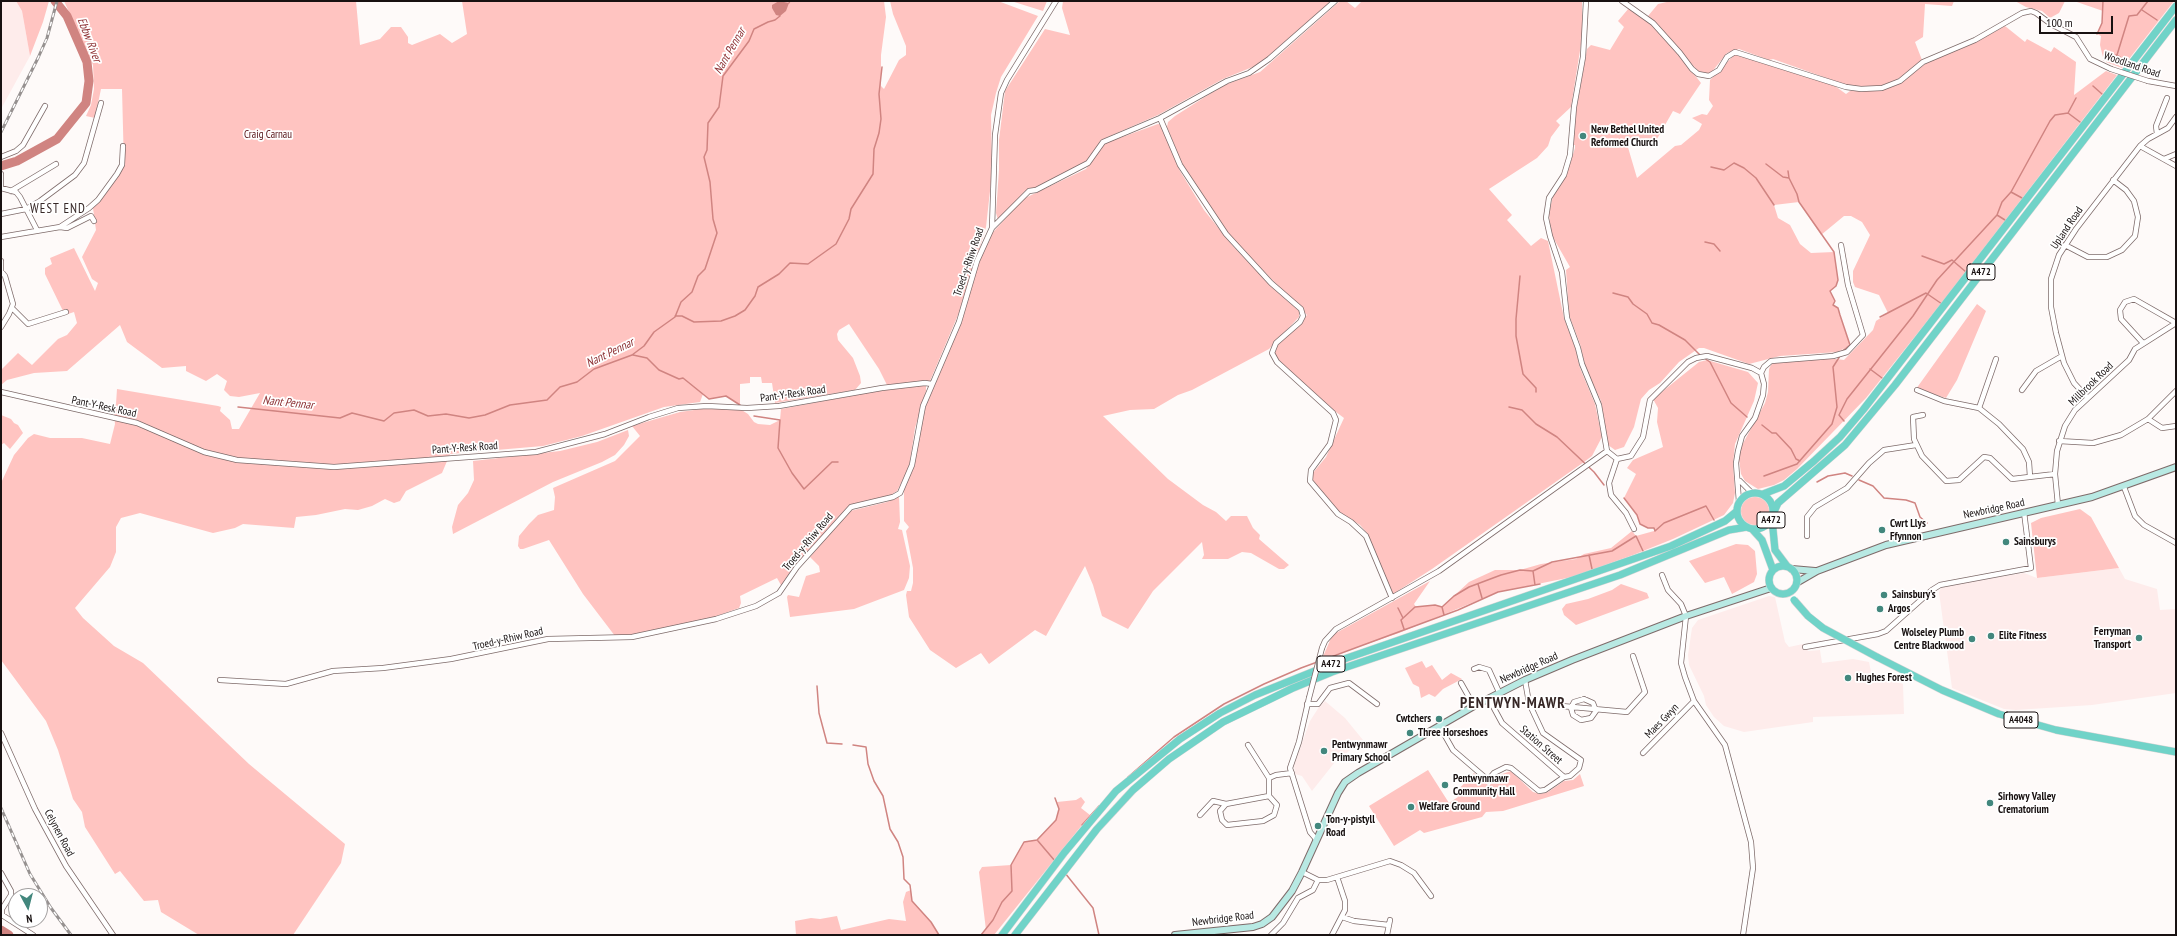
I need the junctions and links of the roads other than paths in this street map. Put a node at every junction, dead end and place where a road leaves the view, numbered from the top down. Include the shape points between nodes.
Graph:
1 (1056, 1) edge
2 (1335, 1) edge
3 (1586, 1) edge
4 (1622, 1) edge
5 (2176, 6) edge
6 (2176, 20) edge
7 (2176, 86) edge
8 (2167, 98) dead end
9 (101, 103) dead end
10 (45, 106) dead end
11 (2176, 117) edge
12 (1160, 118) junction
13 (2157, 134) junction
14 (123, 146) dead end
15 (2140, 146) junction
16 (2176, 154) edge
17 (1, 157) edge
18 (2164, 159) junction
19 (56, 164) dead end
20 (2176, 166) edge
21 (2, 176) edge
22 (2113, 180) junction
23 (1, 188) edge
24 (11, 191) junction
25 (26, 209) junction
26 (1, 214) edge
27 (94, 221) dead end
28 (60, 227) junction
29 (992, 228) junction
30 (37, 230) junction
31 (1, 236) edge
32 (2065, 245) junction
33 (1842, 246) dead end
34 (1, 261) edge
35 (1, 271) edge
36 (12, 308) junction
37 (66, 312) dead end
38 (2176, 323) edge
39 (1, 328) edge
40 (2144, 342) junction
41 (2062, 356) junction
42 (1996, 359) dead end
43 (1761, 373) junction
44 (932, 384) junction
45 (1917, 390) dead end
46 (2022, 390) dead end
47 (2176, 390) edge
48 (1, 392) edge
49 (2087, 397) junction
50 (1979, 408) junction
51 (1923, 415) dead end
52 (2148, 419) junction
53 (2176, 426) edge
54 (2059, 441) junction
55 (1916, 445) junction
56 (1607, 451) junction
57 (1617, 459) junction
58 (2176, 468) edge
59 (2055, 474) junction
60 (2030, 477) junction
61 (1739, 480) junction
62 (2124, 487) junction
63 (1752, 493) junction
64 (1763, 494) junction
65 (1739, 502) junction
66 (2058, 505) junction
67 (1737, 511) junction
68 (2024, 512) junction
69 (1773, 516) junction
70 (1634, 528) dead end
71 (1749, 528) junction
72 (1807, 536) dead end
73 (2176, 543) edge
74 (1790, 568) junction
75 (1773, 570) junction
76 (1817, 571) junction
77 (1662, 575) dead end
78 (1798, 582) junction
79 (1771, 588) junction
80 (1788, 593) junction
81 (1392, 598) junction
82 (1686, 616) junction
83 (1805, 647) dead end
84 (1633, 656) dead end
85 (1474, 669) dead end
86 (220, 680) dead end
87 (1525, 680) junction
88 (1461, 682) dead end
89 (1499, 692) junction
90 (1488, 699) junction
91 (1694, 700) junction
92 (1308, 701) junction
93 (1529, 702) junction
94 (1377, 704) dead end
95 (1474, 706) junction
96 (1571, 708) junction
97 (1596, 710) junction
98 (1440, 727) junction
99 (1, 732) edge
100 (1248, 745) dead end
101 (2176, 752) edge
102 (1643, 754) dead end
103 (1292, 773) junction
104 (1564, 777) junction
105 (1269, 778) junction
106 (1269, 796) junction
107 (1226, 804) junction
108 (1200, 815) dead end
109 (1316, 840) junction
110 (1302, 872) junction
111 (1, 873) edge
112 (1337, 877) junction
113 (1318, 880) junction
114 (1431, 896) dead end
115 (1342, 917) junction
116 (1390, 920) dead end
117 (1389, 925) junction
118 (33, 935) edge
119 (113, 935) edge
120 (1002, 935) edge
121 (1015, 935) edge
122 (1175, 935) edge
123 (1271, 935) edge
124 (1332, 935) edge
125 (1387, 935) edge
126 (1743, 935) edge

1 - 29 street, Troed-y-Rhiw Road via 1001,93 995,135
2 - 12 street via 1254,70 1227,81
3 - 56 street via 1583,57 1574,107 1570,155 1564,175 1549,198 1546,218 1562,272 1567,318 1599,405
4 - 7 street, Woodland Road, bridge via 1653,23 1698,74 1709,76 1735,52 1846,87 1882,88 1900,80 1923,62 1975,40 2022,13 2036,13 2076,37 2090,59 2148,81
5 - 64 main road, A472 via 1863,410 1840,437 1814,461 1784,486
6 - 69 main road, A472 via 1895,385 1845,445 1778,503
8 - 13 street via 2156,126
9 - 25 street via 84,163 65,183
10 - 17 street via 23,145
11 - 13 street, Upland Road via 2168,128
12 - 29 street via 1102,142 1088,163 1036,190 1029,191
12 - 81 street via 1180,165 1226,234 1271,283 1302,309 1303,316 1300,322 1276,343 1272,353 1277,362 1332,413 1336,420 1330,444 1311,470 1310,481 1338,514 1352,522 1366,536
13 - 15 street, Upland Road
14 - 28 street via 122,165 98,200
15 - 18 street
15 - 22 street, Upland Road
16 - 18 street
18 - 20 street
19 - 24 street
21 - 23 street
22 - 32 street, Upland Road
22 - 32 street via 2134,200 2138,217 2135,236 2122,250 2106,257 2088,257
23 - 24 street
24 - 25 street via 16,192
25 - 26 street
25 - 30 street
27 - 28 street via 91,216 67,228
28 - 30 street
29 - 44 street, Troed-y-Rhiw Road via 977,261 959,322
30 - 31 street
32 - 41 street, Upland Road via 2051,280 2052,307
33 - 43 street via 1848,285 1863,334 1847,352 1834,356 1771,361
34 - 35 street
35 - 36 street via 6,276
36 - 37 street via 28,324
36 - 39 street
38 - 40 street, Millbrook Road
38 - 40 street via 2134,299 2125,302 2120,310 2121,319
40 - 49 street, Millbrook Road via 2134,349 2129,360
41 - 46 street via 2036,371
41 - 49 street, Upland Road via 2074,383
42 - 50 street
43 - 57 street via 1752,368 1707,356 1688,362 1650,400 1646,428 1637,448 1630,456
43 - 61 street via 1763,395 1755,418 1740,444 1736,463
44 - 48 street, Pant-Y-Resk Road via 882,388 778,406 678,408 605,434 536,452 334,467 237,460 204,452 138,423
44 - 86 street, Troed-y-Rhiw Road via 920,419 912,465 900,493 851,507 797,568 783,590 756,606 703,623 632,637 548,638 451,660 333,671 286,684
45 - 50 street via 1944,401
47 - 52 street
49 - 54 street, Millbrook Road via 2075,410
50 - 60 street via 2000,424 2023,449 2029,462
51 - 55 street via 1913,416
52 - 53 street via 2162,428
52 - 54 street via 2121,435 2093,443
54 - 59 street, Millbrook Road
55 - 60 street via 1922,456 1946,481 1959,480 1984,457 1990,458 2012,479
55 - 72 street via 1884,450 1847,488 1815,507 1807,517
56 - 57 street
56 - 81 street via 1520,511 1469,551
57 - 70 street via 1609,483 1610,495 1626,513
58 - 62 street, Newbridge Road
59 - 60 street
59 - 66 street, Millbrook Road
61 - 63 street
61 - 65 street
62 - 66 street, Newbridge Road
62 - 73 street via 2128,502 2140,520
63 - 64 main road, A472
63 - 65 main road
64 - 69 main road, A472 via 1771,501
65 - 67 main road
66 - 68 street, Newbridge Road
67 - 71 main road, A472 via 1738,518
67 - 120 main road, A472 via 1724,521 1671,546 1347,658 1255,695 1220,713 1180,739 1116,791 1064,853
68 - 76 street, Newbridge Road via 1899,541
68 - 83 street via 2031,568 1940,585 1886,631
69 - 71 main road, A472 via 1765,526
69 - 74 main road via 1775,550
71 - 75 main road via 1762,540
71 - 121 main road, A472 via 1729,530 1620,575 1332,672 1223,722 1169,759 1133,790 1097,829
74 - 75 main road
74 - 76 street, Newbridge Road
74 - 78 main road via 1797,575
75 - 79 main road via 1769,578
76 - 78 street, Newbridge Road
77 - 82 street via 1668,590 1681,604
78 - 80 main road
79 - 80 main road via 1778,593
79 - 82 street, Newbridge Road
80 - 101 main road, A4048, bridge via 1808,616 1823,628 1942,690 1998,714 2056,730
81 - 92 street, bridge via 1336,629 1325,641
82 - 87 street, Newbridge Road
82 - 91 street via 1681,663
84 - 97 street via 1645,692 1627,712
85 - 89 street via 1479,667 1489,670
87 - 89 street, Newbridge Road
87 - 93 street, Station Street
88 - 95 street
89 - 90 street, Newbridge Road
90 - 95 street, Newbridge Road
90 - 104 street, Station Street via 1502,723
91 - 102 street, Maes Gwyn
91 - 126 street via 1725,744 1751,842 1753,868
92 - 94 street via 1318,704 1330,688 1349,683
92 - 103 street via 1290,768
93 - 96 street
93 - 104 street, Station Street via 1543,733 1581,760 1579,768 1570,776
95 - 98 street, Newbridge Road
96 - 97 street
96 - 97 street via 1574,702 1584,699 1593,704
96 - 97 street via 1573,715 1581,720 1591,718
98 - 104 street via 1453,750 1488,780 1494,773 1506,767 1539,791 1545,790
98 - 109 street, Newbridge Road via 1345,782
99 - 119 street, Celynen Road via 36,809 66,866
100 - 105 street
103 - 105 street
103 - 109 street via 1310,832
105 - 106 street
106 - 107 street
106 - 107 street via 1276,805 1274,815 1263,821 1227,824 1222,820 1220,811
107 - 108 street via 1213,801
109 - 110 street, Newbridge Road
110 - 113 street
110 - 122 street, Newbridge Road via 1280,908 1262,924
111 - 118 street via 11,891 2,909 2,915
112 - 113 street
112 - 114 street via 1390,861 1414,873
112 - 115 street via 1344,901 1345,910
113 - 123 street via 1313,890 1298,898 1283,923
115 - 117 street
115 - 124 street
116 - 117 street
117 - 125 street

